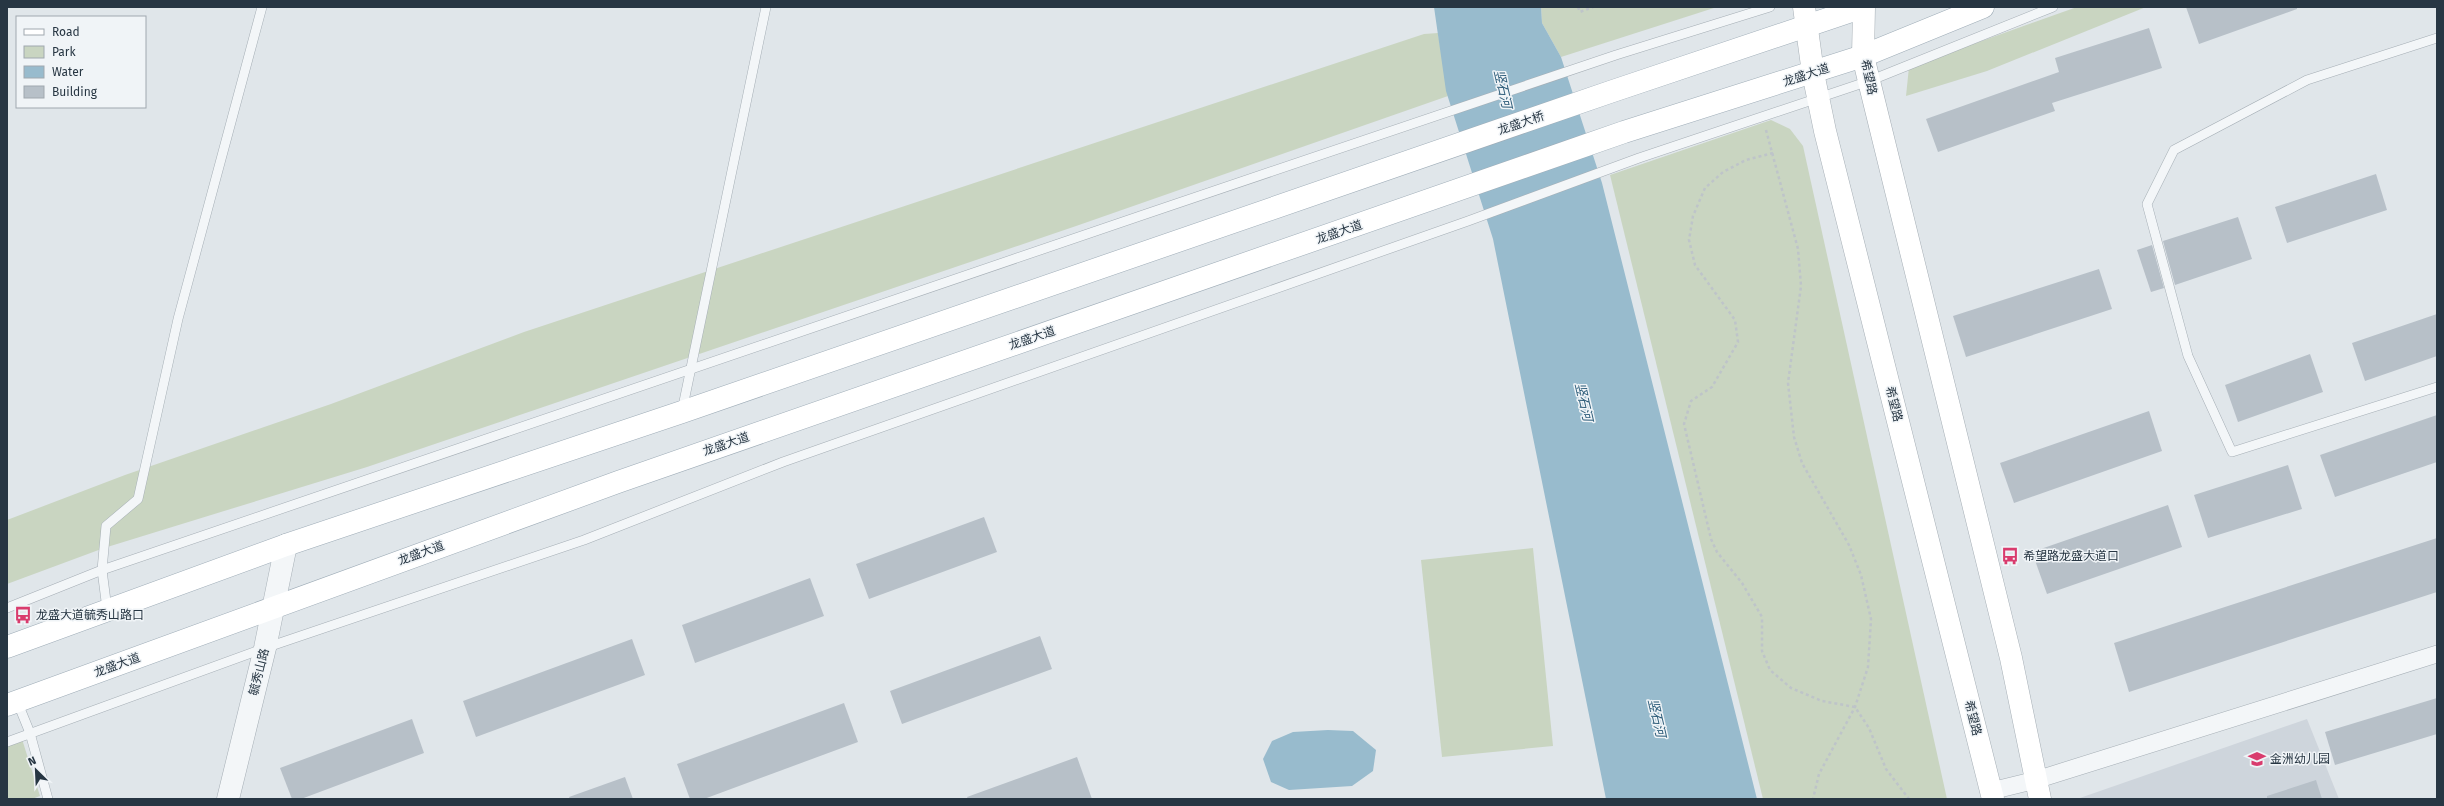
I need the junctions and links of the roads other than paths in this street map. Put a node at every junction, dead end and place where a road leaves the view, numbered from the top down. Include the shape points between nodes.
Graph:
1 (262, 7) edge
2 (766, 7) edge
3 (1770, 7) edge
4 (1863, 7) edge
5 (1983, 7) edge
6 (2053, 7) edge
7 (1805, 17) edge
8 (2437, 38) edge
9 (1863, 56) junction
10 (1813, 73) junction
11 (1869, 81) junction
12 (1819, 97) junction
13 (2437, 387) edge
14 (682, 412) junction
15 (286, 545) junction
16 (102, 570) junction
17 (274, 607) junction
18 (7, 608) edge
19 (107, 609) junction
20 (7, 647) edge
21 (265, 648) junction
22 (2437, 654) edge
23 (12, 703) edge
24 (30, 733) junction
25 (7, 742) edge
26 (2038, 789) edge
27 (1992, 795) edge
28 (48, 799) edge
29 (228, 799) edge

1 - 16 lane via 178,319 138,499 106,526
2 - 14 lane
3 - 16 lane via 1616,55 1132,218
4 - 7 main road
4 - 9 main road, 希望路
5 - 9 main road, 龙盛大道
6 - 11 lane
7 - 10 main road, 希望路
7 - 14 main road, 龙盛大桥 via 1610,92
8 - 13 lane via 2307,80 2174,150 2147,204 2188,356 2232,452
9 - 10 main road, 龙盛大道
9 - 11 main road, 希望路
10 - 12 main road, 希望路
10 - 17 main road, 龙盛大道 via 1624,132 618,482
11 - 12 lane
11 - 26 main road, 希望路 via 2011,658
12 - 21 lane via 1639,158 1468,221 783,462 584,540
12 - 27 main road, 希望路 via 1825,131
14 - 15 main road
15 - 17 street, 毓秀山路
15 - 19 main road
16 - 18 lane
16 - 19 lane
17 - 21 street, 毓秀山路
17 - 23 main road, 龙盛大道
19 - 20 main road
21 - 24 lane
21 - 29 street, 毓秀山路
22 - 26 street
23 - 24 lane
24 - 25 lane
24 - 28 lane
26 - 27 street

